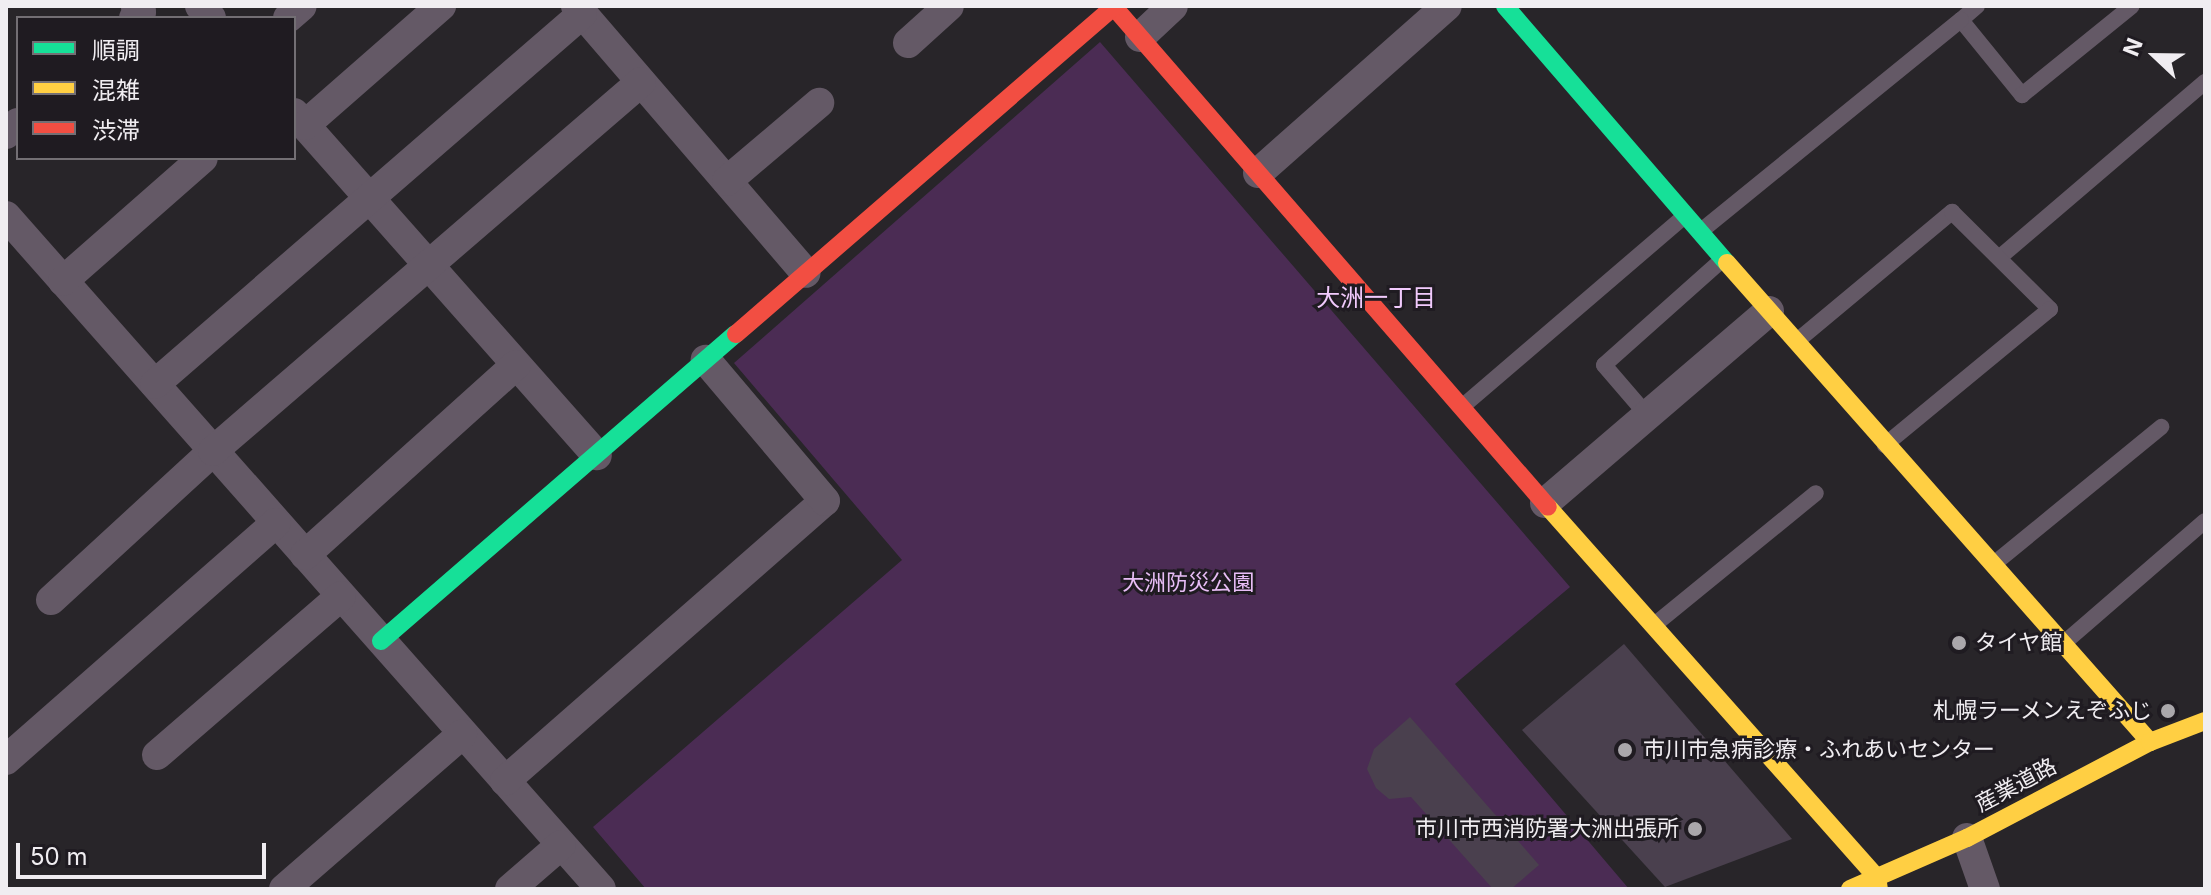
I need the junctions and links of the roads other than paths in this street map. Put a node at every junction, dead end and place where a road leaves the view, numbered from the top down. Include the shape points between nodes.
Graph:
1 (441, 6) edge
2 (949, 6) edge
3 (1173, 6) edge
4 (1447, 6) edge
5 (1505, 6) edge
6 (1977, 6) edge
7 (2132, 6) edge
8 (1113, 7) edge
9 (579, 10) edge
10 (1961, 20) junction
11 (1140, 37) junction
12 (908, 43) dead end
13 (641, 82) junction
14 (2205, 82) edge
15 (819, 103) dead end
16 (300, 119) edge
17 (201, 160) edge
18 (1258, 173) junction
19 (727, 181) junction
20 (370, 198) junction
21 (6, 216) edge
22 (1686, 216) junction
23 (1700, 232) junction
24 (2000, 257) junction
25 (1723, 259) junction
26 (429, 266) junction
27 (806, 273) junction
28 (63, 281) junction
29 (1769, 311) junction
30 (1796, 342) junction
31 (706, 360) junction
32 (516, 365) junction
33 (155, 384) junction
34 (1461, 407) junction
35 (1647, 415) junction
36 (2161, 427) dead end
37 (1885, 445) junction
38 (213, 451) junction
39 (597, 455) junction
40 (1816, 493) dead end
41 (1545, 503) junction
42 (2205, 521) edge
43 (276, 523) junction
44 (305, 555) junction
45 (1995, 563) junction
46 (341, 596) junction
47 (51, 600) dead end
48 (1652, 627) junction
49 (381, 641) junction
50 (2063, 644) junction
51 (2205, 721) edge
52 (462, 734) junction
53 (2150, 742) junction
54 (157, 755) dead end
55 (6, 760) edge
56 (505, 781) junction
57 (1967, 838) junction
58 (561, 845) junction
59 (1878, 883) edge
60 (284, 889) edge
61 (510, 889) edge
62 (601, 889) edge
63 (1849, 889) edge
64 (1985, 889) edge

1 - 16 street
2 - 12 street
3 - 11 street
4 - 18 street
5 - 22 street
6 - 10 lane
7 - 10 lane via 2022,95
8 - 11 street
8 - 27 street
9 - 13 street
9 - 20 street
10 - 23 lane
11 - 18 street
13 - 19 street
13 - 26 street
14 - 24 lane
15 - 19 street
16 - 20 street
17 - 28 street
18 - 34 street
19 - 27 street
20 - 26 street
20 - 33 street
21 - 28 street
22 - 23 street
22 - 34 lane
23 - 25 street
24 - 30 lane via 1952,212
24 - 37 lane via 2050,309
25 - 29 street
25 - 35 lane via 1604,365
26 - 32 street
26 - 38 street
27 - 31 street
28 - 33 street
29 - 30 street
29 - 35 street
30 - 37 street
31 - 39 street
31 - 56 street via 825,501
32 - 39 street
32 - 44 street
33 - 38 street
34 - 41 street
35 - 41 street
36 - 45 lane
37 - 45 street
38 - 43 street
38 - 47 street
39 - 49 street
40 - 48 lane
41 - 48 street
42 - 50 lane
43 - 44 street
43 - 55 street
44 - 46 street
45 - 50 street
46 - 49 street
46 - 54 street
48 - 59 street
49 - 52 street
50 - 53 street
51 - 53 street, 産業道路
52 - 56 street
52 - 60 street
53 - 57 street, 産業道路
56 - 58 street
57 - 59 street, 産業道路
57 - 64 street
58 - 61 street
58 - 62 street
59 - 63 street, 産業道路

